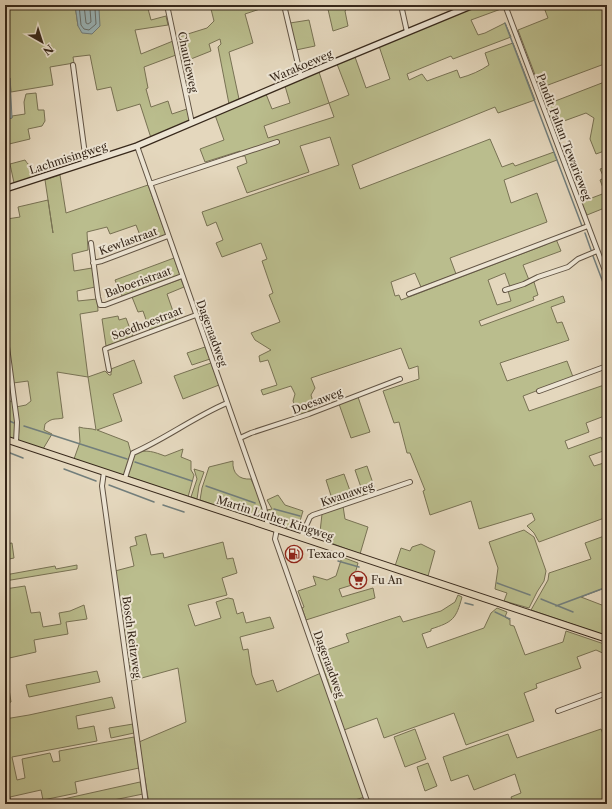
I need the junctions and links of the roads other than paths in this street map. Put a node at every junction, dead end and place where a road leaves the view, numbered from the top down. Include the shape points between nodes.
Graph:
1 (167, 5) edge
2 (284, 5) edge
3 (401, 5) edge
4 (473, 5) edge
5 (505, 5) edge
6 (407, 32) junction
7 (72, 65) dead end
8 (301, 77) junction
9 (192, 123) junction
10 (277, 142) dead end
11 (137, 146) junction
12 (86, 162) junction
13 (150, 184) junction
14 (5, 189) edge
15 (588, 226) junction
16 (168, 236) junction
17 (91, 243) dead end
18 (597, 251) junction
19 (93, 263) junction
20 (182, 276) junction
21 (607, 276) edge
22 (505, 290) dead end
23 (409, 294) dead end
24 (196, 315) junction
25 (5, 332) edge
26 (607, 366) edge
27 (108, 370) dead end
28 (400, 379) dead end
29 (539, 391) dead end
30 (227, 403) junction
31 (240, 438) junction
32 (5, 439) edge
33 (16, 442) junction
34 (104, 472) junction
35 (125, 478) junction
36 (410, 482) dead end
37 (268, 526) junction
38 (277, 529) junction
39 (301, 537) junction
40 (607, 639) edge
41 (607, 693) edge
42 (558, 711) dead end
43 (146, 804) edge
44 (368, 804) edge

1 - 9 street, Chautieweg
2 - 8 street
3 - 6 street
4 - 6 street, Warakoeweg
5 - 15 street, Pandit Paltan Tewarieweg
6 - 8 street, Warakoeweg
7 - 12 street
8 - 9 street, Warakoeweg
9 - 11 street, Warakoeweg
10 - 13 street
11 - 12 street, Lachmisingweg
11 - 13 street, Dageraadweg
12 - 14 street, Lachmisingweg
13 - 16 street, Dageraadweg
15 - 18 street, Pandit Paltan Tewarieweg
15 - 23 street
16 - 19 street, Kewlastraat
16 - 20 street, Dageraadweg
17 - 19 street
18 - 21 street, Pandit Paltan Tewarieweg
18 - 22 street via 578,259 568,267
19 - 20 street, Baboeristraat via 100,305
20 - 24 street, Dageraadweg
24 - 27 street, Soedhoestraat via 106,349
24 - 30 street, Dageraadweg
25 - 33 street via 17,422
26 - 29 street
28 - 31 street, Doesaweg
30 - 31 street, Dageraadweg
30 - 35 street via 133,453
31 - 37 street, Dageraadweg
32 - 33 main road, Martin Luther Kingweg
33 - 34 main road, Martin Luther Kingweg
34 - 35 main road, Martin Luther Kingweg
34 - 43 street, Bosch Reitzweg via 102,486
35 - 37 main road, Martin Luther Kingweg
36 - 39 street, Kwanaweg via 313,515
37 - 38 main road, Martin Luther Kingweg
38 - 39 main road, Martin Luther Kingweg
38 - 44 street, Dageraadweg via 275,539
39 - 40 main road, Martin Luther Kingweg
41 - 42 street

